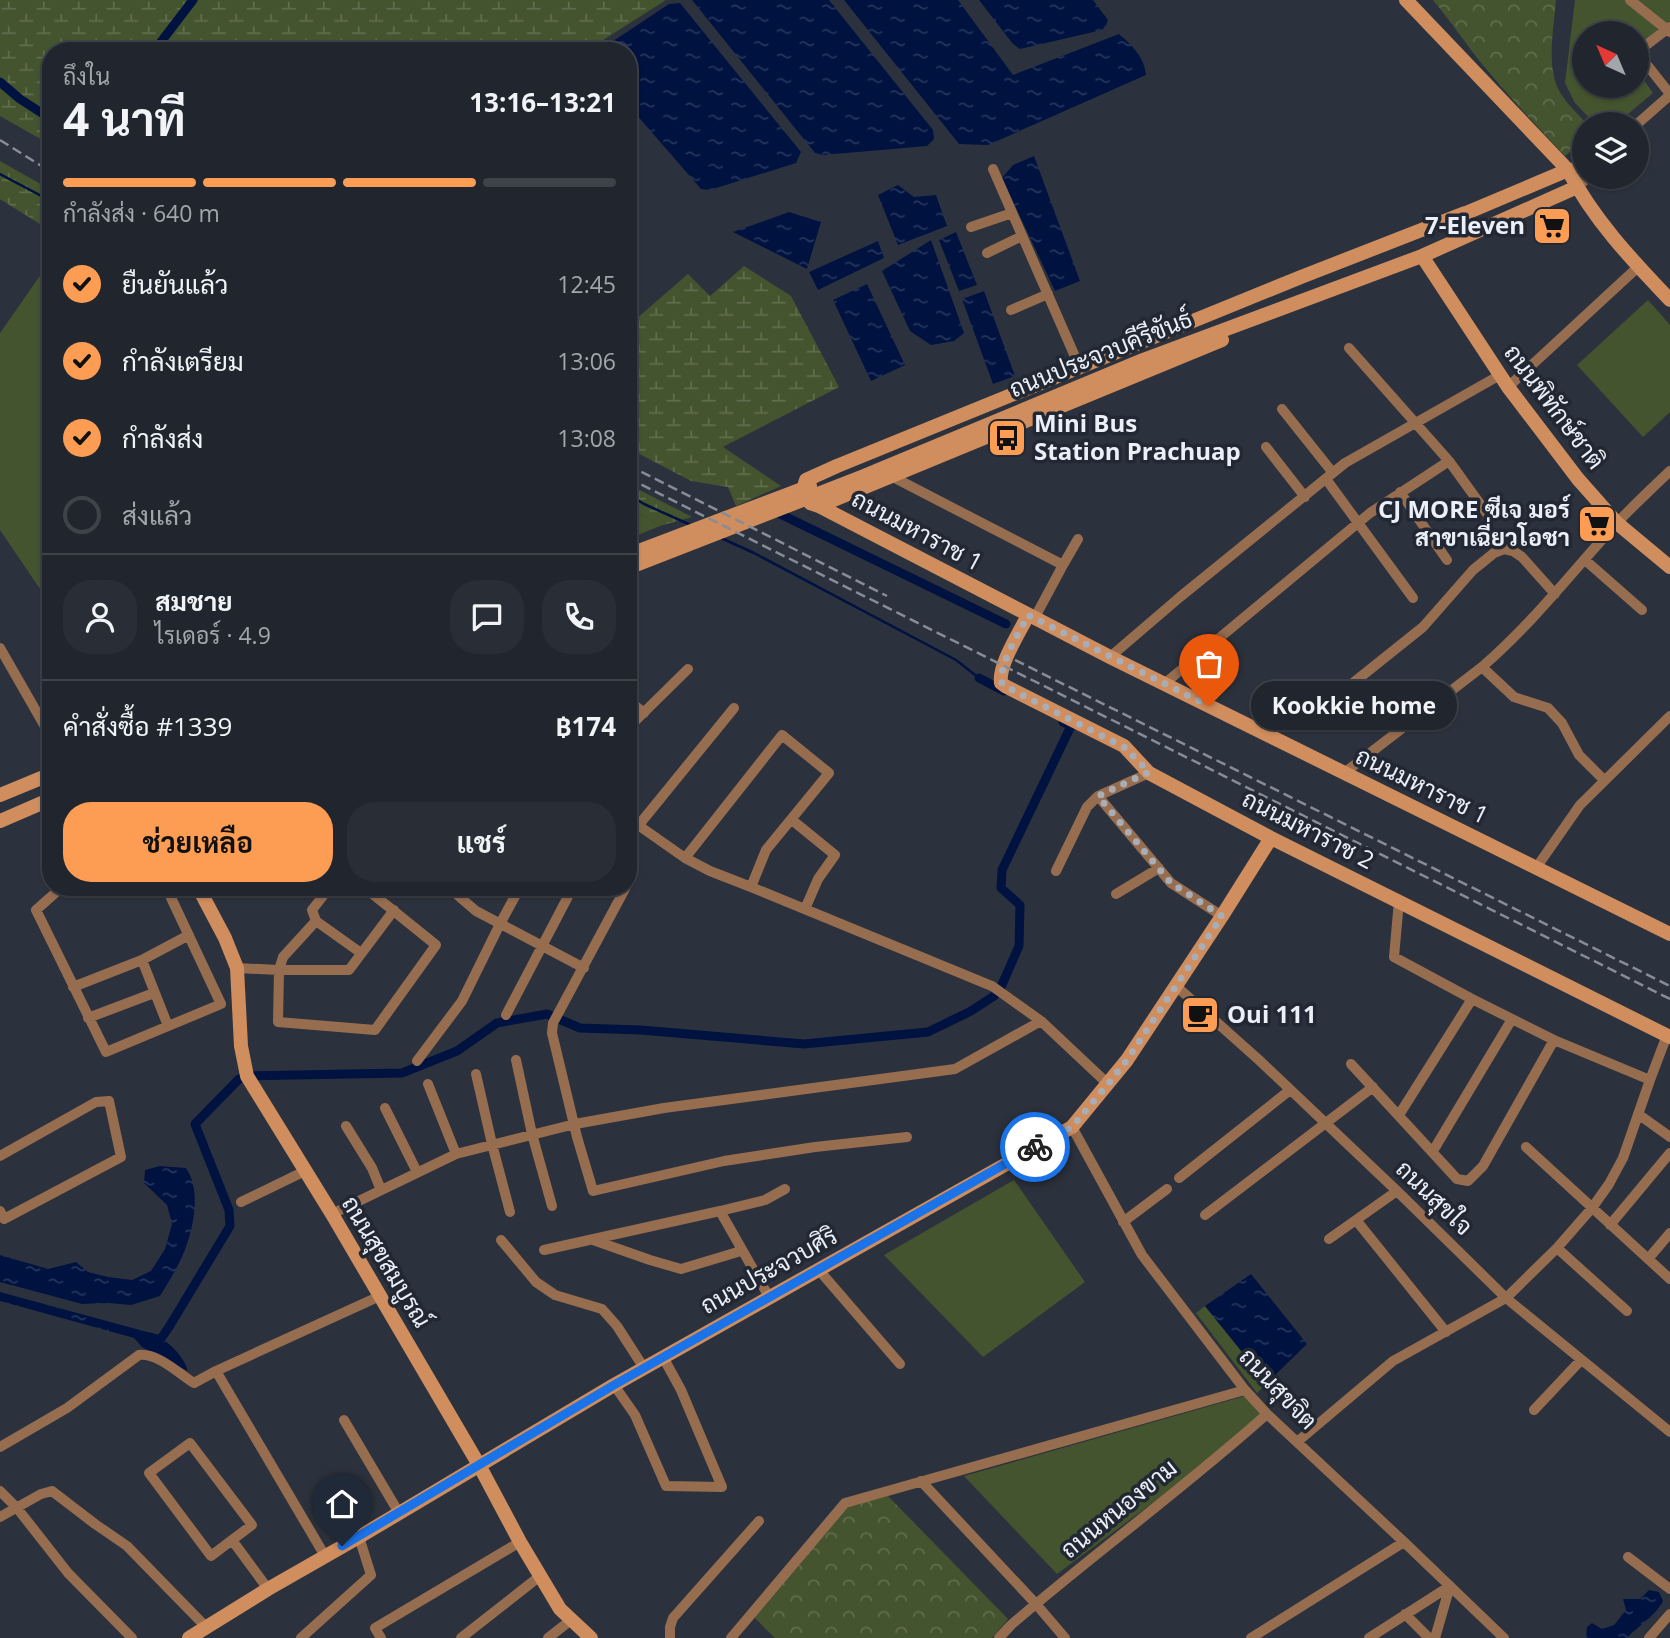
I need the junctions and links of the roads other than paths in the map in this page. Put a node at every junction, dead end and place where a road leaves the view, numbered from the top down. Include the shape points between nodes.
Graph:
1 (1406, 0) edge
2 (1630, 0) edge
3 (1669, 30) edge
4 (1670, 94) edge
5 (1649, 113) edge
6 (1572, 168) edge
7 (993, 169) dead end
8 (1569, 170) junction
9 (1572, 176) edge
10 (1572, 189) edge
11 (1578, 189) edge
12 (1490, 204) junction
13 (1012, 213) junction
14 (1465, 213) junction
15 (1500, 221) junction
16 (971, 227) dead end
17 (1022, 236) junction
18 (987, 253) dead end
19 (1422, 256) junction
20 (1388, 267) junction
21 (1638, 267) junction
22 (1048, 294) junction
23 (1670, 300) edge
24 (1011, 310) dead end
25 (1349, 348) dead end
26 (1080, 368) junction
27 (1504, 381) junction
28 (1282, 409) dead end
29 (1416, 424) junction
30 (1266, 447) dead end
31 (1449, 461) junction
32 (862, 471) junction
33 (1670, 471) edge
34 (1330, 476) junction
35 (891, 477) junction
36 (1400, 492) junction
37 (1305, 496) junction
38 (819, 506) junction
39 (1488, 515) dead end
40 (1357, 523) junction
41 (1617, 523) junction
42 (1078, 539) dead end
43 (652, 552) junction
44 (637, 554) edge
45 (1585, 559) junction
46 (1447, 560) dead end
47 (637, 562) edge
48 (1063, 565) junction
49 (1670, 567) edge
50 (1555, 594) junction
51 (1413, 598) dead end
52 (1642, 610) dead end
53 (1031, 617) junction
54 (0, 648) edge
55 (1110, 657) junction
56 (1482, 667) junction
57 (688, 669) dead end
58 (1164, 684) junction
59 (1343, 691) dead end
60 (637, 707) edge
61 (734, 708) dead end
62 (644, 713) junction
63 (1670, 716) edge
64 (637, 720) edge
65 (42, 721) edge
66 (1149, 772) junction
67 (1344, 773) junction
68 (42, 779) edge
69 (1605, 780) junction
70 (0, 795) edge
71 (1098, 796) junction
72 (42, 803) edge
73 (792, 820) junction
74 (0, 821) edge
75 (638, 826) joint
76 (1271, 838) junction
77 (685, 858) junction
78 (1159, 868) junction
79 (1536, 868) junction
80 (1056, 871) dead end
81 (751, 887) junction
82 (1116, 894) dead end
83 (52, 896) edge
84 (170, 896) edge
85 (203, 896) edge
86 (323, 896) edge
87 (376, 896) edge
88 (458, 896) edge
89 (515, 896) edge
90 (568, 896) edge
91 (621, 896) edge
92 (1399, 901) junction
93 (394, 909) junction
94 (805, 909) junction
95 (1222, 916) junction
96 (316, 921) junction
97 (500, 923) junction
98 (1670, 934) edge
99 (189, 935) junction
100 (541, 946) junction
101 (361, 953) junction
102 (142, 960) junction
103 (237, 968) junction
104 (584, 968) junction
105 (279, 970) junction
106 (1176, 986) junction
107 (74, 987) junction
108 (155, 993) junction
109 (1472, 999) junction
110 (506, 1015) dead end
111 (88, 1018) junction
112 (1512, 1019) junction
113 (1041, 1021) junction
114 (168, 1026) junction
115 (1669, 1036) edge
116 (1554, 1040) junction
117 (516, 1060) dead end
118 (417, 1061) dead end
119 (1350, 1064) dead end
120 (476, 1074) dead end
121 (1650, 1080) junction
122 (428, 1084) dead end
123 (1108, 1084) junction
124 (1373, 1087) junction
125 (1290, 1090) junction
126 (385, 1108) dead end
127 (1638, 1114) junction
128 (1399, 1115) junction
129 (1325, 1123) junction
130 (575, 1124) junction
131 (346, 1126) dead end
132 (1072, 1127) junction
133 (531, 1134) junction
134 (907, 1137) dead end
135 (1670, 1137) edge
136 (492, 1144) junction
137 (1527, 1147) dead end
138 (1433, 1151) junction
139 (1670, 1153) edge
140 (456, 1154) junction
141 (0, 1156) edge
142 (305, 1171) junction
143 (417, 1172) junction
144 (1180, 1178) dead end
145 (785, 1189) dead end
146 (1167, 1189) dead end
147 (381, 1190) junction
148 (1397, 1191) junction
149 (242, 1202) dead end
150 (552, 1206) dead end
151 (1592, 1208) junction
152 (0, 1211) edge
153 (720, 1211) junction
154 (510, 1212) dead end
155 (332, 1214) junction
156 (1206, 1215) dead end
157 (1356, 1220) junction
158 (1124, 1222) junction
159 (1610, 1225) junction
160 (1670, 1233) edge
161 (593, 1239) junction
162 (1329, 1239) dead end
163 (501, 1240) dead end
164 (1558, 1248) junction
165 (544, 1250) dead end
166 (741, 1251) junction
167 (1648, 1259) junction
168 (818, 1269) junction
169 (1670, 1279) edge
170 (380, 1296) junction
171 (769, 1297) junction
172 (1506, 1298) junction
173 (1627, 1311) dead end
174 (1446, 1332) junction
175 (663, 1357) junction
176 (1581, 1360) junction
177 (900, 1364) dead end
178 (644, 1368) junction
179 (216, 1371) junction
180 (614, 1385) junction
181 (1245, 1390) junction
182 (1534, 1410) dead end
183 (1267, 1414) junction
184 (344, 1420) dead end
185 (1670, 1432) edge
186 (1297, 1442) junction
187 (0, 1447) edge
188 (478, 1465) junction
189 (921, 1481) junction
190 (0, 1491) edge
191 (17, 1508) junction
192 (399, 1513) junction
193 (0, 1517) edge
194 (759, 1521) dead end
195 (359, 1537) junction
196 (232, 1541) junction
197 (520, 1542) junction
198 (1404, 1542) junction
199 (325, 1556) junction
200 (1628, 1557) dead end
201 (540, 1576) junction
202 (1450, 1586) junction
203 (268, 1589) junction
204 (1670, 1589) edge
205 (1036, 1604) junction
206 (1405, 1614) junction
207 (1670, 1614) edge
208 (571, 1620) junction
209 (206, 1627) junction
210 (312, 1634) edge
211 (132, 1638) edge
212 (189, 1638) edge
213 (301, 1638) edge
214 (381, 1638) edge
215 (461, 1638) edge
216 (548, 1638) edge
217 (591, 1638) edge
218 (670, 1638) edge
219 (731, 1638) edge
220 (999, 1638) edge
221 (1065, 1638) edge
222 (1251, 1638) edge
223 (1369, 1638) edge
224 (1429, 1638) edge
225 (1435, 1638) edge
226 (1504, 1638) edge
227 (1649, 1638) edge

1 - 8 street
2 - 3 street
3 - 4 street via 1641,49 1640,57
4 - 5 street
6 - 8 street, ถนนประจวบคีรีขันธ์
7 - 13 street
8 - 9 street
8 - 12 street, ถนนประจวบคีรีขันธ์
10 - 15 street, ถนนประจวบคีรีขันธ์
11 - 21 street
12 - 14 street, ถนนประจวบคีรีขันธ์
12 - 15 street
13 - 16 street
13 - 17 street
14 - 26 street
14 - 32 street, ถนนประจวบคีรีขันธ์
15 - 19 street, ถนนประจวบคีรีขันธ์
17 - 18 street
17 - 22 street
19 - 20 street, ถนนประจวบคีรีขันธ์
19 - 27 street, ถนนพิทักษ์ชาติ
20 - 32 street, ถนนประจวบคีรีขันธ์
20 - 35 street via 1330,297
21 - 23 street
21 - 27 street
22 - 24 street
22 - 26 street
25 - 29 street
26 - 38 street via 806,480 806,496
27 - 29 street
27 - 41 street, ถนนพิทักษ์ชาติ
28 - 34 street
29 - 31 street
29 - 34 street
30 - 37 street
31 - 36 street
31 - 39 street
32 - 43 street, ถนนประจวบคีรีขันธ์
33 - 41 street
34 - 37 street
34 - 40 street
35 - 38 street
35 - 48 street
36 - 40 street
36 - 46 street
37 - 55 street
38 - 53 street, ถนนมหาราช 1
40 - 51 street
40 - 58 street
41 - 45 street
41 - 49 street, ถนนพิทักษ์ชาติ
42 - 48 street
43 - 44 street, ถนนประจวบคีรีขันธ์
43 - 47 street, ถนนประจวบคีรีขันธ์
45 - 50 street
45 - 52 street
48 - 53 street
50 - 56 street
50 - 59 street via 1522,557 1513,551 1494,553 1423,627
53 - 55 street, ถนนมหาราช 1
53 - 66 street, ถนนมหาราช 2 via 1012,647 1001,673 1002,683 1124,747
54 - 65 street
55 - 58 street, ถนนมหาราช 1
56 - 67 street
56 - 69 street via 1514,697 1548,708 1579,755
57 - 62 street
58 - 67 street, ถนนมหาราช 1
60 - 62 street
61 - 75 street
62 - 64 street
63 - 69 street
66 - 71 street
66 - 76 street, ถนนมหาราช 2
67 - 79 street, ถนนมหาราช 1
68 - 70 street
69 - 79 street via 1580,805
71 - 78 street
71 - 80 street via 1087,807
72 - 74 street
73 - 77 street via 829,773 782,735
73 - 81 street via 766,850
73 - 94 street via 835,855
75 - 77 street
76 - 92 street, ถนนมหาราช 2
76 - 95 street, ถนนประจวบศิริ
77 - 81 street
78 - 82 street
78 - 95 street via 1171,883
79 - 98 street, ถนนมหาราช 1
81 - 94 street
83 - 107 street via 36,910
84 - 99 street
85 - 103 street, ถนนสุขสมบูรณ์
86 - 96 street via 312,910
87 - 93 street
88 - 97 street
89 - 97 street
90 - 100 street
91 - 104 street
92 - 109 street via 1394,957
92 - 115 street, ถนนมหาราช 2
93 - 101 street
93 - 105 street via 436,944 376,1030 278,1022
94 - 113 street via 992,986
95 - 106 street, ถนนประจวบศิริ
96 - 101 street
96 - 105 street via 283,957
97 - 100 street
97 - 118 street via 462,1001
99 - 102 street
99 - 114 street via 221,1004
100 - 104 street
100 - 110 street
101 - 105 street via 349,970
102 - 107 street
102 - 108 street
103 - 105 street
103 - 142 street, ถนนสุขสมบูรณ์ via 247,1076
104 - 130 street via 552,1033
106 - 123 street, ถนนประจวบศิริ
106 - 125 street, ถนนสุขใจ
107 - 111 street
108 - 111 street
108 - 114 street
109 - 112 street
109 - 128 street
111 - 114 street via 106,1052
112 - 116 street
112 - 138 street
113 - 123 street
113 - 130 street via 955,1069
115 - 121 street
116 - 121 street
116 - 138 street via 1483,1166 1468,1181 1457,1179
117 - 133 street
119 - 124 street
120 - 136 street
121 - 127 street
122 - 140 street
123 - 132 street, ถนนประจวบศิริ
124 - 128 street
124 - 129 street
125 - 129 street, ถนนสุขใจ
125 - 144 street
126 - 143 street
127 - 135 street
127 - 151 street via 1623,1158
128 - 138 street
129 - 148 street, ถนนสุขใจ
129 - 156 street
130 - 133 street
130 - 134 street via 593,1191 724,1161
131 - 147 street
132 - 158 street, ถนนสุขจิต
132 - 168 street, ถนนประจวบศิริ
133 - 136 street
133 - 150 street
136 - 140 street
136 - 154 street
137 - 151 street
139 - 159 street
140 - 143 street
141 - 152 street via 96,1102 108,1101 121,1157 4,1219
142 - 149 street
142 - 155 street, ถนนสุขสมบูรณ์
143 - 147 street
145 - 153 street via 765,1200
146 - 158 street
147 - 155 street
148 - 157 street
148 - 172 street, ถนนสุขใจ
151 - 159 street
151 - 164 street
153 - 161 street
153 - 166 street
155 - 170 street, ถนนสุขสมบูรณ์
157 - 162 street
157 - 174 street
158 - 181 street, ถนนสุขจิต via 1142,1255
159 - 167 street
160 - 167 street
161 - 165 street
161 - 166 street via 681,1269
163 - 178 street via 536,1282 555,1295 601,1310
164 - 172 street
164 - 173 street
166 - 171 street
167 - 169 street
168 - 171 street, ถนนประจวบศิริ
168 - 177 street
170 - 179 street
170 - 188 street, ถนนสุขสมบูรณ์
171 - 175 street, ถนนประจวบศิริ
172 - 174 street
172 - 176 street, ถนนสุขใจ
174 - 186 street via 1393,1362
175 - 178 street, ถนนประจวบศิริ
175 - 180 street via 722,1487 666,1486 635,1415
176 - 182 street
176 - 185 street, ถนนสุขใจ
178 - 180 street, ถนนประจวบศิริ
179 - 187 street via 194,1382 156,1358 139,1355 68,1408
179 - 199 street
180 - 188 street, ถนนประจวบศิริ
181 - 183 street, ถนนสุขจิต
181 - 189 street
183 - 186 street, ถนนสุขจิต
183 - 205 street, ถนนหนองขาม
184 - 192 street
186 - 198 street, ถนนสุขจิต
188 - 192 street, ถนนประจวบศิริ
188 - 197 street, ถนนสุขสมบูรณ์
189 - 205 street
189 - 219 street via 845,1503
190 - 191 street
191 - 193 street
191 - 209 street via 52,1491 127,1546
191 - 211 street via 68,1573
192 - 195 street, ถนนประจวบศิริ
194 - 218 street via 673,1618
195 - 199 street, ถนนประจวบศิริ
195 - 210 street via 371,1575
196 - 196 street via 252,1525 190,1443 149,1473 211,1556
196 - 203 street
197 - 201 street, ถนนสุขสมบูรณ์
197 - 214 street via 375,1628
198 - 202 street, ถนนสุขจิต
198 - 222 street
199 - 203 street, ถนนประจวบศิริ
200 - 204 street
201 - 208 street, ถนนสุขสมบูรณ์
201 - 215 street
202 - 206 street
202 - 225 street
202 - 226 street, ถนนสุขจิต
203 - 209 street, ถนนประจวบศิริ
205 - 220 street, ถนนหนองขาม
205 - 221 street
206 - 223 street
206 - 224 street
207 - 227 street
208 - 216 street
208 - 217 street, ถนนสุขสมบูรณ์
209 - 212 street, ถนนประจวบศิริ
210 - 213 street

